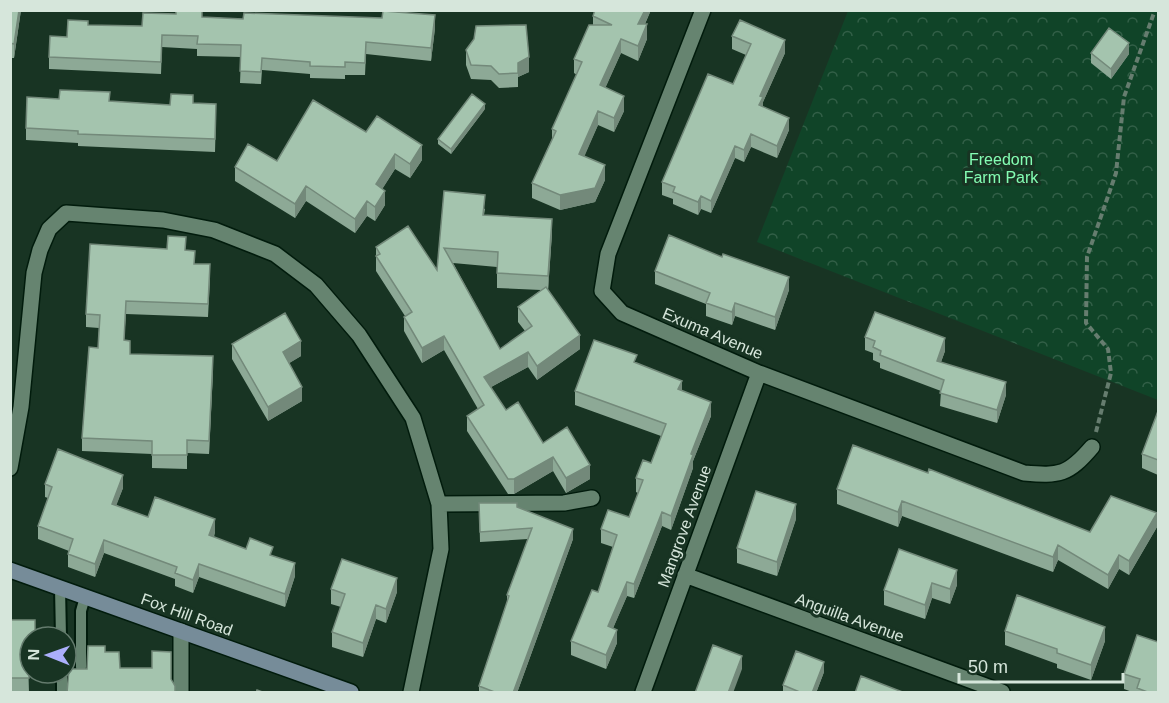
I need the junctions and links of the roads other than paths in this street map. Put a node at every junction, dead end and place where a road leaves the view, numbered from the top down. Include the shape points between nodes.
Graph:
1 (704, 10) edge
2 (759, 373) junction
3 (1092, 447) road end
4 (10, 468) edge
5 (592, 498) dead end
6 (439, 504) junction
7 (10, 570) edge
8 (686, 575) junction
9 (60, 588) junction
10 (86, 597) junction
11 (61, 625) edge
12 (181, 631) junction
13 (81, 667) edge
14 (181, 693) edge
15 (351, 693) edge
16 (411, 693) edge
17 (643, 693) edge
18 (1002, 693) edge

1 - 2 street, Exuma Avenue via 609,254 602,291 622,313
2 - 3 street, Exuma Avenue via 1024,473 1053,475 1076,466
2 - 8 street, Mangrove Avenue
4 - 6 street via 40,250 49,229 66,213 97,213 214,230 275,254 316,285 359,335 413,418
5 - 6 street via 564,503
6 - 16 street via 441,549
7 - 9 main road, Fox Hill Road
8 - 17 street, Mangrove Avenue
8 - 18 street, Anguilla Avenue
9 - 10 main road, Fox Hill Road
9 - 11 lane
10 - 12 main road, Fox Hill Road
10 - 13 lane via 81,611
12 - 14 street
12 - 15 main road, Fox Hill Road

